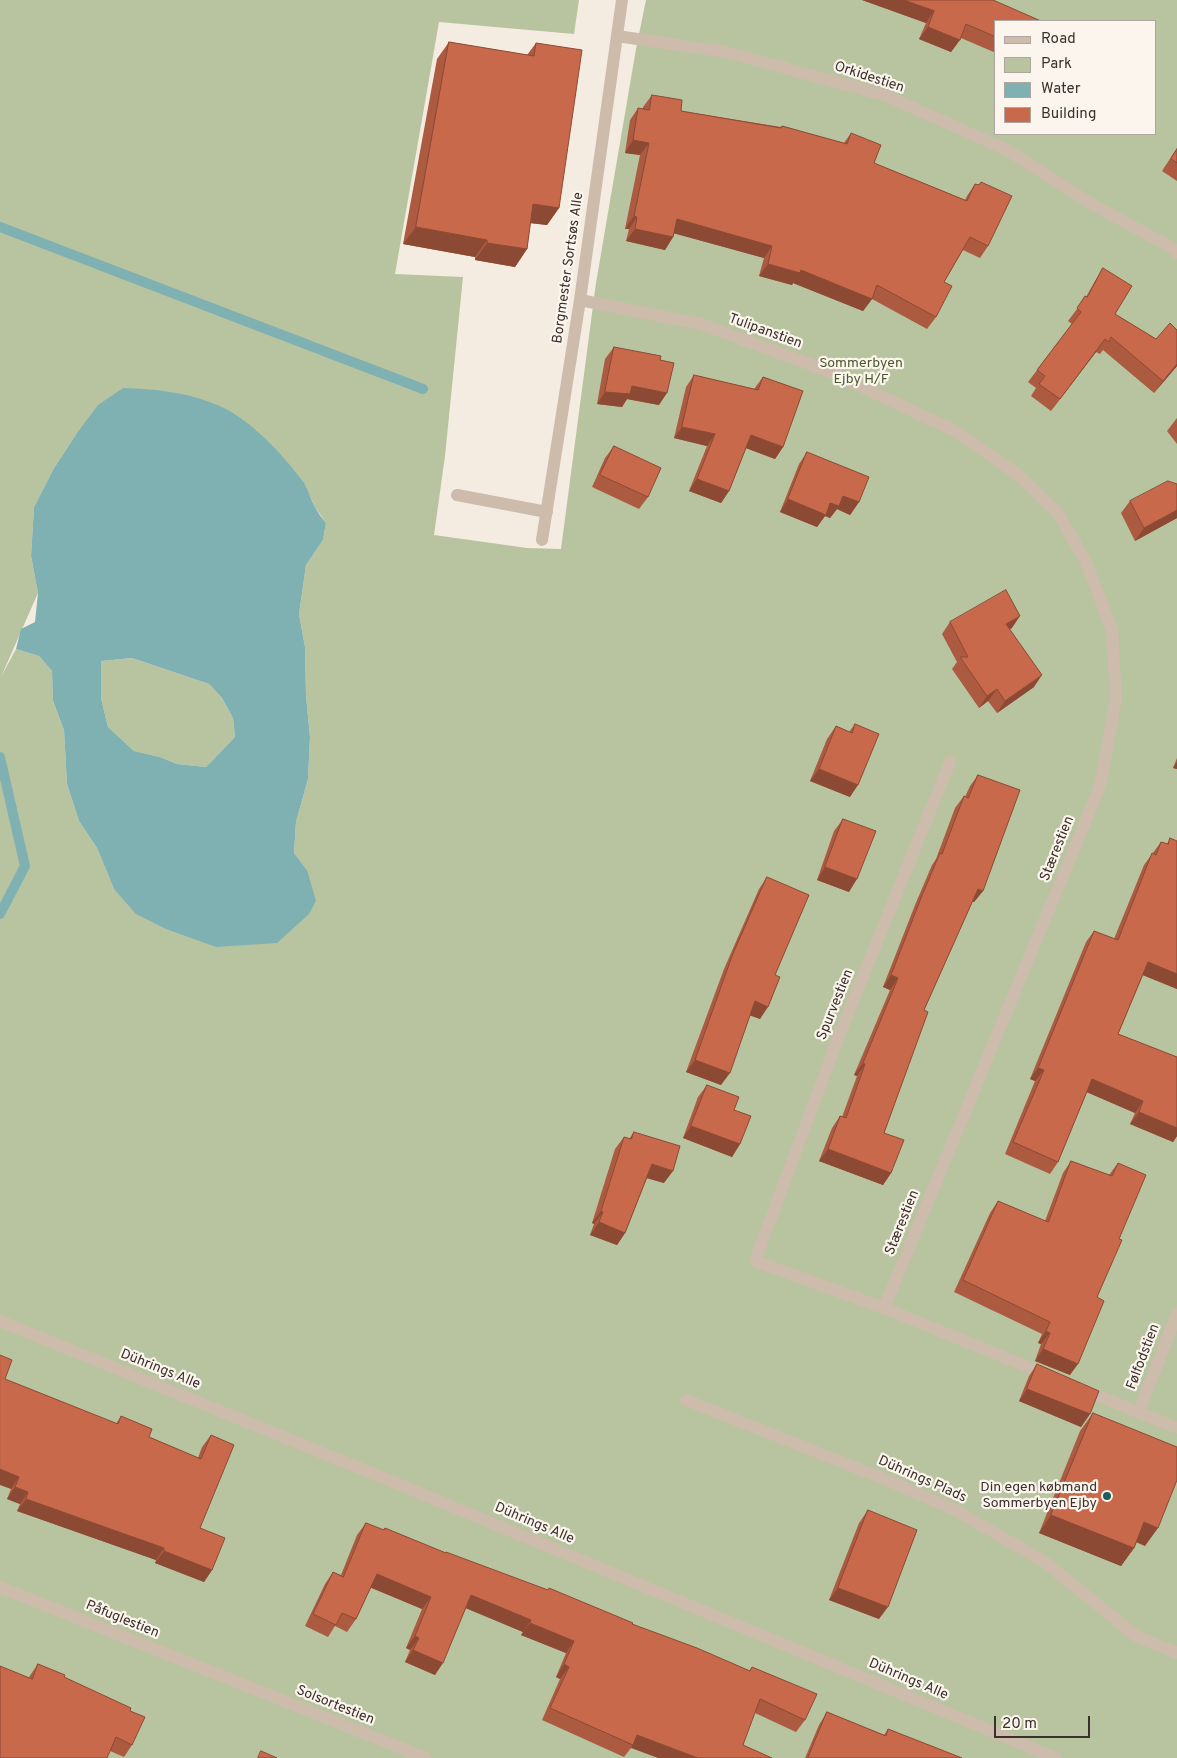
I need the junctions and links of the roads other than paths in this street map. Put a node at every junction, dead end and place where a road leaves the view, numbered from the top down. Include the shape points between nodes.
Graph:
1 (622, 0) edge
2 (617, 36) junction
3 (1177, 253) edge
4 (580, 300) junction
5 (957, 432) joint
6 (457, 495) dead end
7 (547, 512) junction
8 (542, 540) dead end
9 (950, 762) dead end
10 (884, 1308) junction
11 (1177, 1313) edge
12 (0, 1321) edge
13 (686, 1400) dead end
14 (1139, 1412) junction
15 (1177, 1428) edge
16 (0, 1587) edge
17 (1176, 1650) edge
18 (233, 1682) joint
19 (426, 1758) edge
20 (1056, 1758) edge

1 - 2 lane, Borgmester Sortsøs Alle
2 - 3 lane, Orkidestien via 726,52 887,96 1007,150
2 - 4 lane, Borgmester Sortsøs Alle
4 - 5 lane, Tulipanstien via 700,324 831,372
4 - 7 lane, Borgmester Sortsøs Alle
5 - 10 lane, Stærestien via 1017,474 1058,513 1086,562 1112,630 1116,699 1100,786
6 - 7 lane
7 - 8 lane, Borgmester Sortsøs Alle
9 - 10 lane, Spurvestien via 840,1033 755,1261
10 - 14 lane
11 - 14 lane, Følfodstien
12 - 20 lane, Dührings Alle
13 - 17 lane, Dührings Plads via 955,1510 1045,1562 1136,1636
14 - 15 lane
16 - 18 lane, Påfuglestien
18 - 19 lane, Solsortestien

